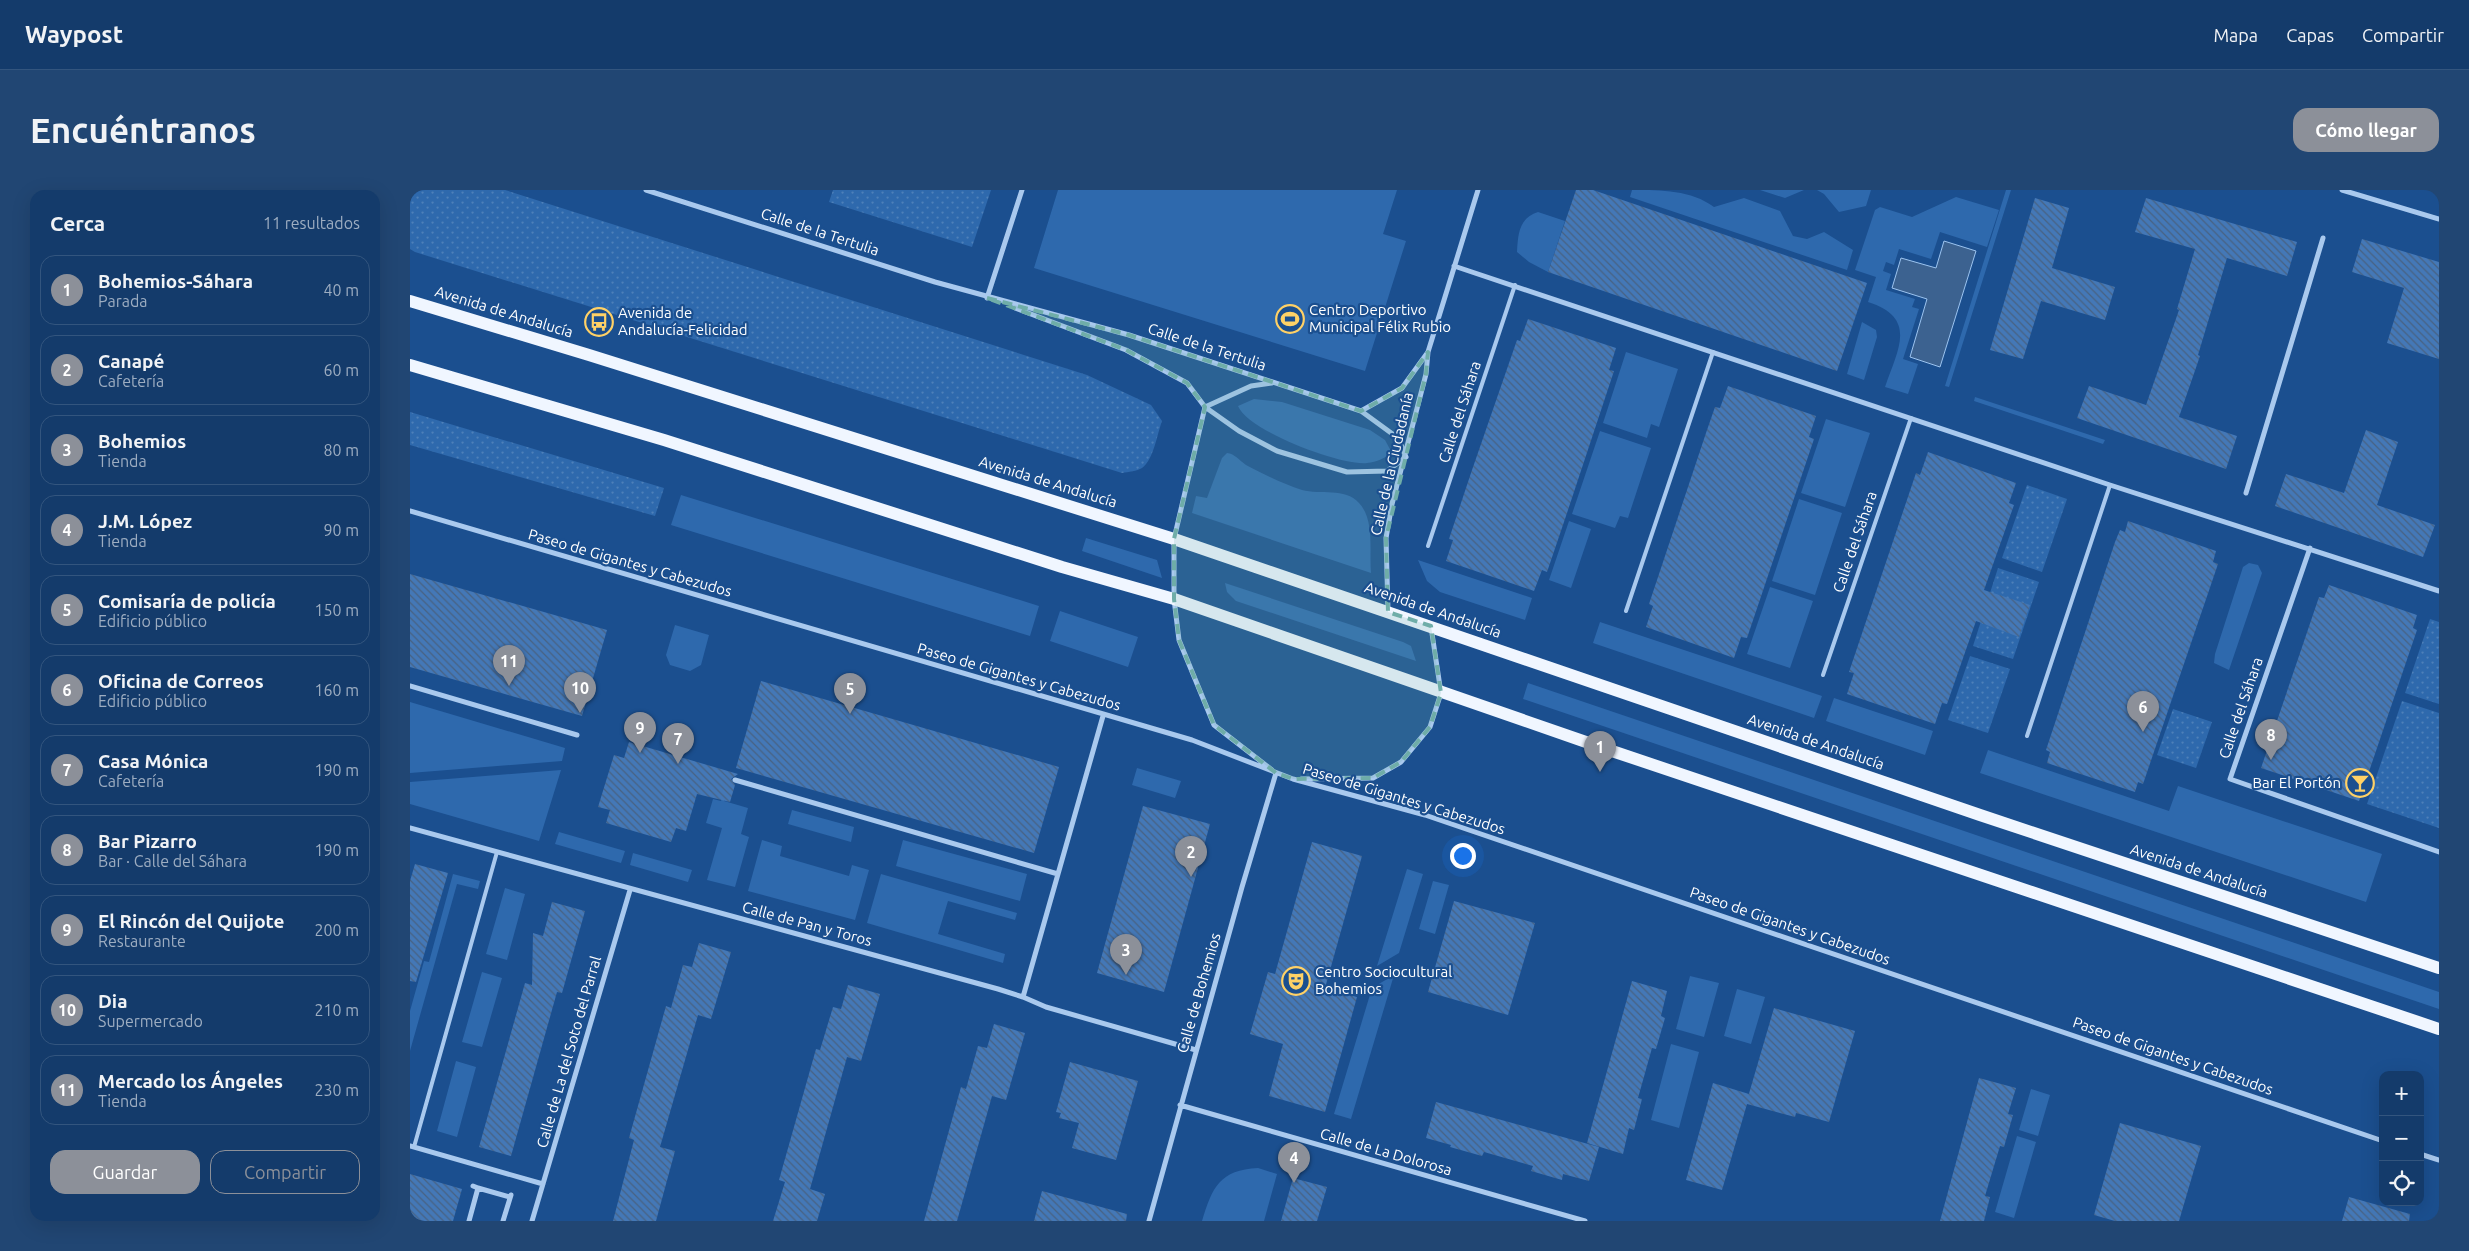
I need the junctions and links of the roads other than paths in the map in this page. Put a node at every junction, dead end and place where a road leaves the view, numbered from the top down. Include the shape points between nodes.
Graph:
1 (646, 190) edge
2 (1022, 190) edge
3 (1478, 190) edge
4 (2342, 190) edge
5 (665, 193) edge
6 (2439, 219) edge
7 (2323, 238) dead end
8 (1454, 266) junction
9 (1515, 285) junction
10 (988, 298) junction
11 (410, 301) edge
12 (1428, 352) junction
13 (1713, 352) junction
14 (410, 365) edge
15 (1274, 383) junction
16 (1205, 407) junction
17 (1361, 411) junction
18 (1911, 418) junction
19 (1406, 457) junction
20 (2110, 485) junction
21 (2246, 493) dead end
22 (410, 511) edge
23 (1174, 539) junction
24 (1428, 546) dead end
25 (2310, 548) junction
26 (2439, 591) edge
27 (1174, 599) junction
28 (1626, 611) dead end
29 (1388, 612) junction
30 (1431, 626) junction
31 (1823, 675) dead end
32 (410, 686) edge
33 (1441, 693) junction
34 (1103, 716) junction
35 (577, 735) dead end
36 (2027, 736) dead end
37 (1276, 773) junction
38 (1293, 779) junction
39 (735, 780) dead end
40 (410, 828) edge
41 (497, 852) junction
42 (2439, 852) edge
43 (1058, 874) junction
44 (630, 890) junction
45 (2439, 968) edge
46 (1023, 997) junction
47 (2439, 1029) edge
48 (1196, 1050) junction
49 (1180, 1105) junction
50 (2379, 1140) edge
51 (412, 1147) edge
52 (2424, 1155) edge
53 (2439, 1160) edge
54 (543, 1184) junction
55 (469, 1221) edge
56 (503, 1221) edge
57 (532, 1221) edge
58 (1149, 1221) edge
59 (1585, 1221) edge

1 - 5 street, Calle de la Tertulia
2 - 10 street
3 - 8 street, Calle de la Ciudadanía
4 - 6 street
5 - 10 street, Calle de la Tertulia
7 - 21 street
8 - 9 street
8 - 12 street, Calle de la Ciudadanía
9 - 13 street
9 - 24 lane, Calle del Sáhara
10 - 15 street, Calle de la Tertulia via 1130,335
10 - 16 street, Calle de la Tertulia via 1126,350 1187,383
11 - 23 main road, Avenida de Andalucía
12 - 17 street, Calle de la Ciudadanía via 1402,388
12 - 19 street, Calle de la Ciudadanía via 1426,374
13 - 18 street
13 - 28 lane
14 - 27 main road
15 - 16 street, Calle de la Tertulia via 1251,386
15 - 17 street, Calle de la Tertulia
16 - 19 street, Calle de la Tertulia via 1239,431 1277,451 1347,472 1387,471
16 - 23 street
17 - 19 street, Calle de la Tertulia via 1398,438
18 - 20 street
18 - 31 lane, Calle del Sáhara
19 - 29 street, Calle de la Ciudadanía via 1386,538
20 - 25 street
20 - 36 lane
22 - 34 street, Paseo de Gigantes y Cabezudos
23 - 27 street
23 - 29 main road, Avenida de Andalucía
25 - 26 street
25 - 42 street, Calle del Sáhara via 2230,779
27 - 33 main road
27 - 37 street via 1179,640 1214,724
29 - 30 main road, Avenida de Andalucía
30 - 33 street
30 - 45 main road, Avenida de Andalucía via 1980,816
32 - 35 street
33 - 38 street via 1430,727 1400,762 1373,778
33 - 47 main road
34 - 37 street, Paseo de Gigantes y Cabezudos via 1192,740
34 - 43 street
37 - 38 street, Paseo de Gigantes y Cabezudos
37 - 48 street, Calle de Bohemios
38 - 50 street, Paseo de Gigantes y Cabezudos via 1424,815
39 - 43 street
40 - 41 street, Calle de Pan y Toros
41 - 44 street, Calle de Pan y Toros
41 - 51 lane
43 - 46 street
44 - 46 street, Calle de Pan y Toros
44 - 54 street, Calle de La del Soto del Parral
46 - 48 street, Calle de Pan y Toros via 1046,1007
48 - 49 street, Calle de Bohemios
49 - 58 street, Calle de Bohemios
49 - 59 street, Calle de La Dolorosa
51 - 54 street
52 - 53 street
54 - 57 street, Calle de La del Soto del Parral
55 - 56 street via 475,1187 510,1196

